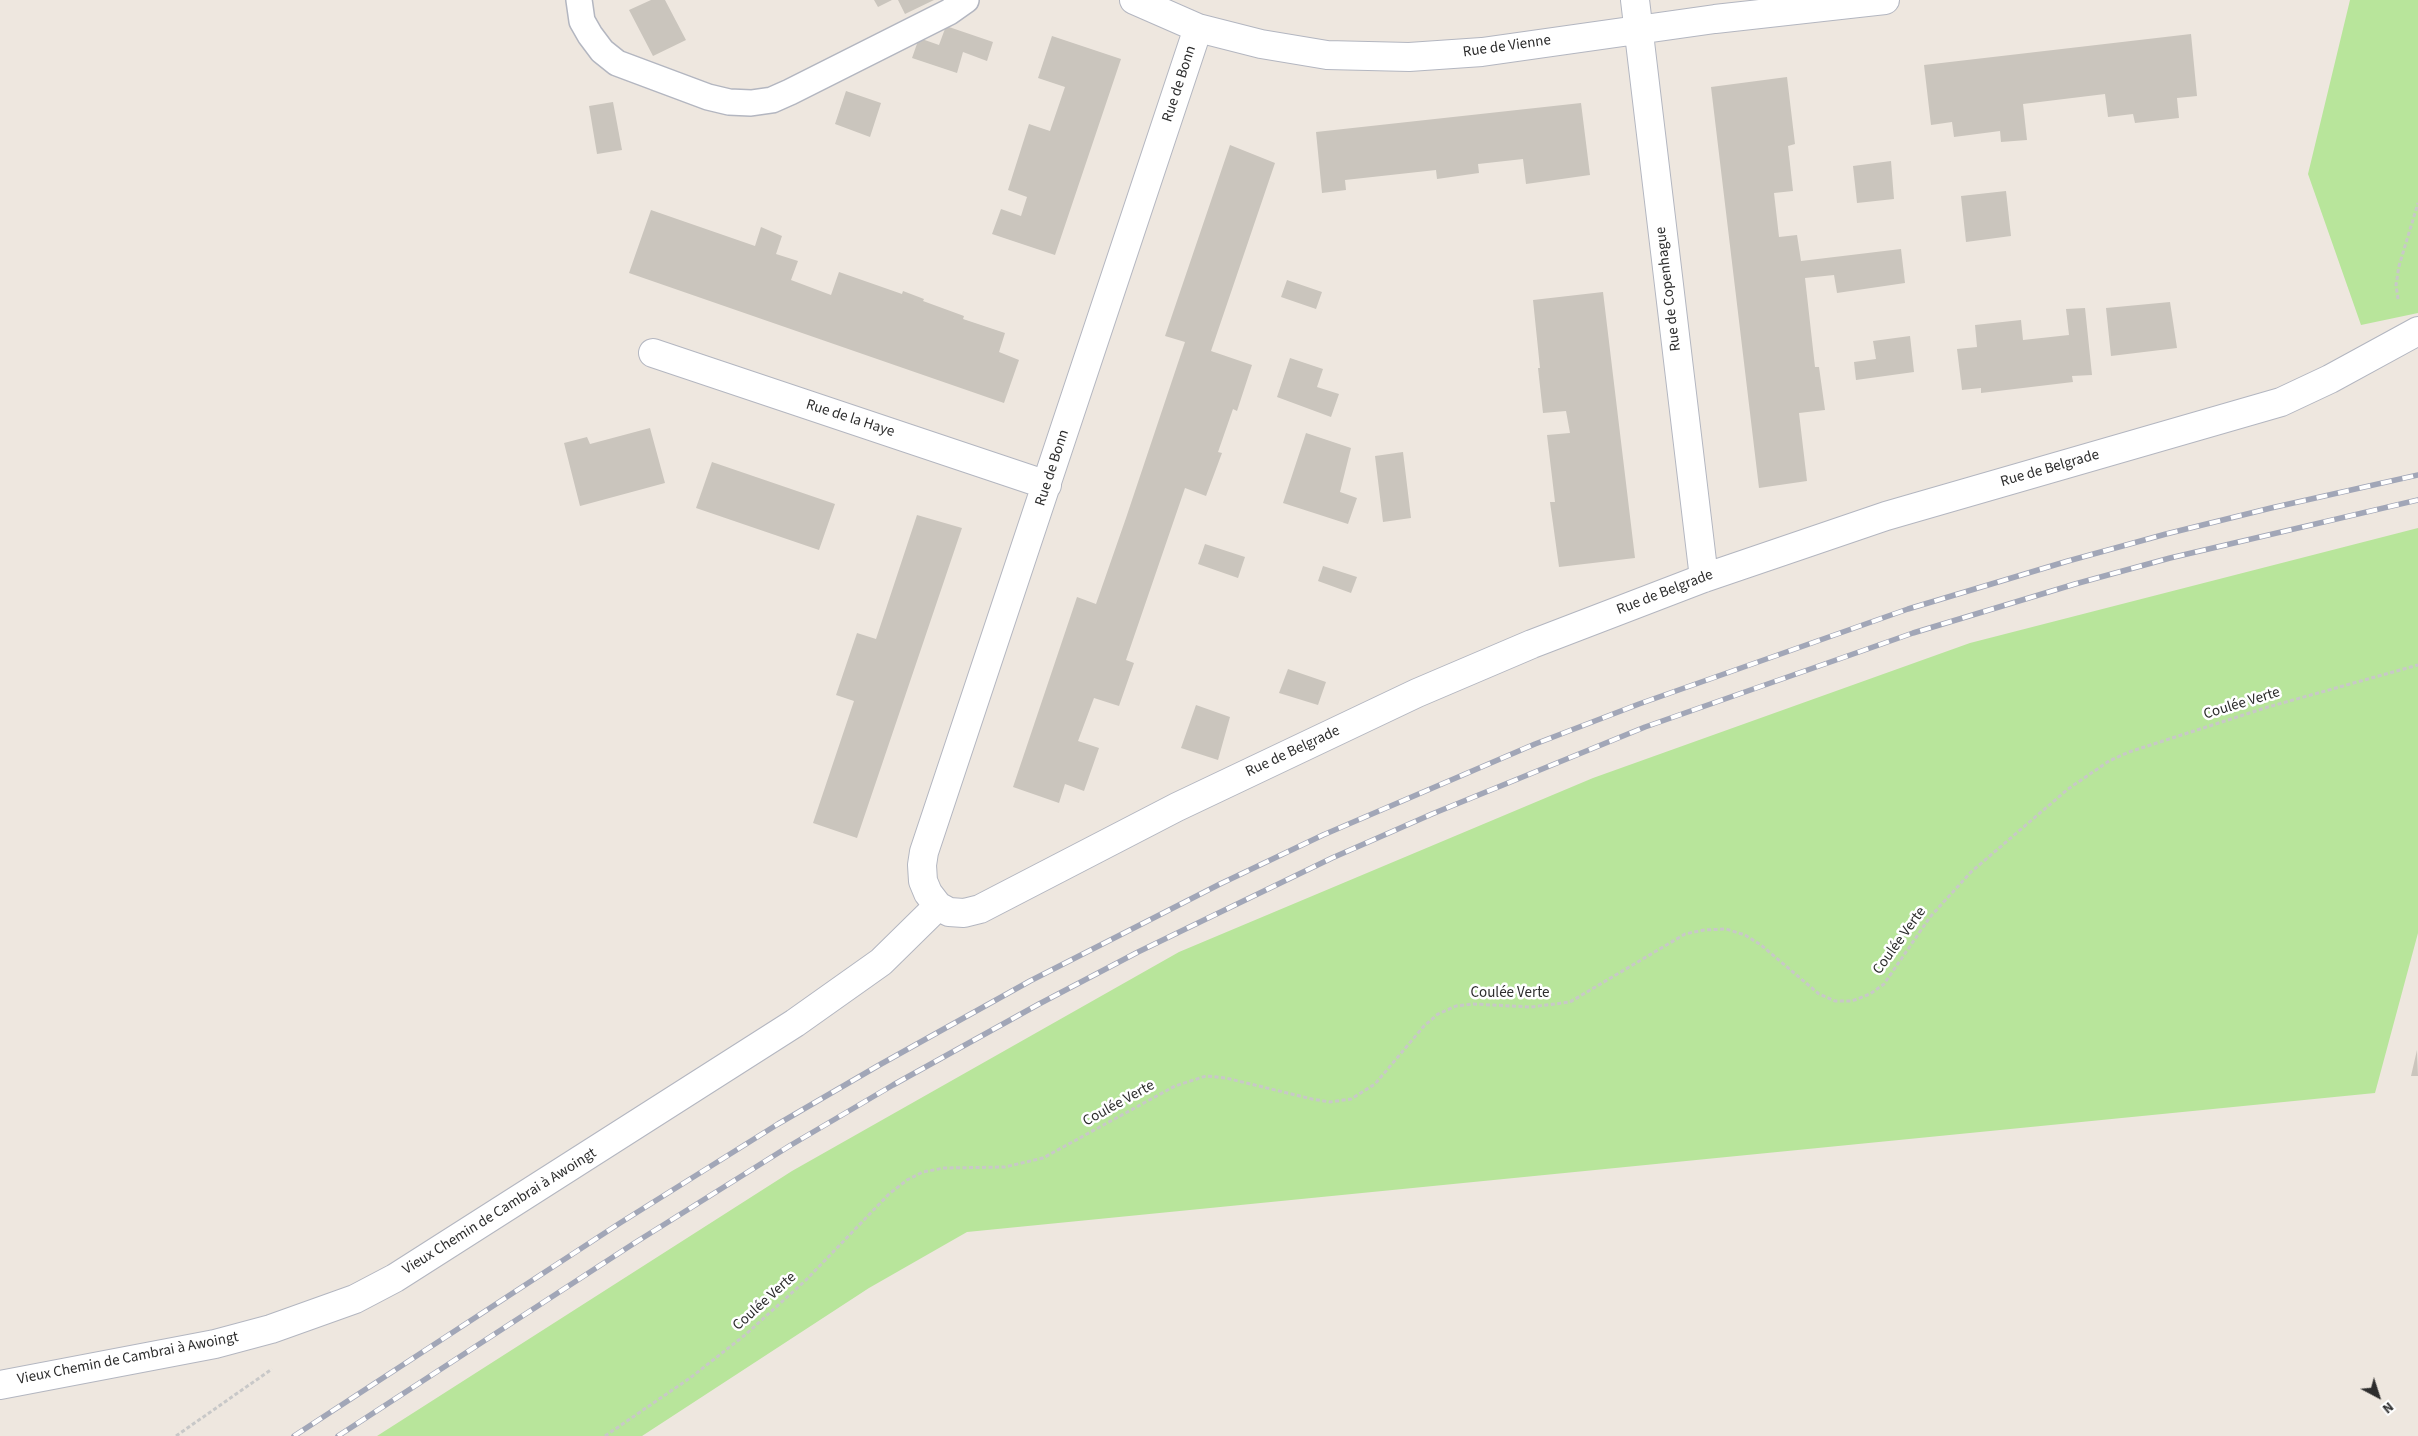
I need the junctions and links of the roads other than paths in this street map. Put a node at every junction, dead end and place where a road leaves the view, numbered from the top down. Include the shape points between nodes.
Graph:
1 (579, 0) edge
2 (966, 0) edge
3 (1134, 0) edge
4 (1636, 0) edge
5 (1886, 0) edge
6 (1198, 28) junction
7 (1638, 30) junction
8 (2418, 331) edge
9 (653, 354) dead end
10 (1047, 485) junction
11 (1704, 578) junction
12 (938, 906) junction
13 (0, 1385) edge

1 - 2 lane via 582,21 590,35 617,63 708,97 750,103 772,100 790,92 949,12
3 - 6 street, Rue de Vienne
4 - 7 street, Rue de Copenhague
5 - 7 street, Rue de Vienne
6 - 7 street, Rue de Vienne via 1261,44 1327,55 1409,57 1482,52
6 - 10 street, Rue de Bonn
7 - 11 street, Rue de Copenhague
8 - 11 street, Rue de Belgrade via 2330,379 2256,411 1922,505
9 - 10 street, Rue de la Haye
10 - 12 street, Rue de Bonn via 924,852 923,881
11 - 12 street, Rue de Belgrade via 1532,644 1416,694 1178,806 980,909 949,912
12 - 13 street, Vieux Chemin de Cambrai à Awoingt via 881,962 811,1013 387,1282 354,1299 271,1329 215,1344

